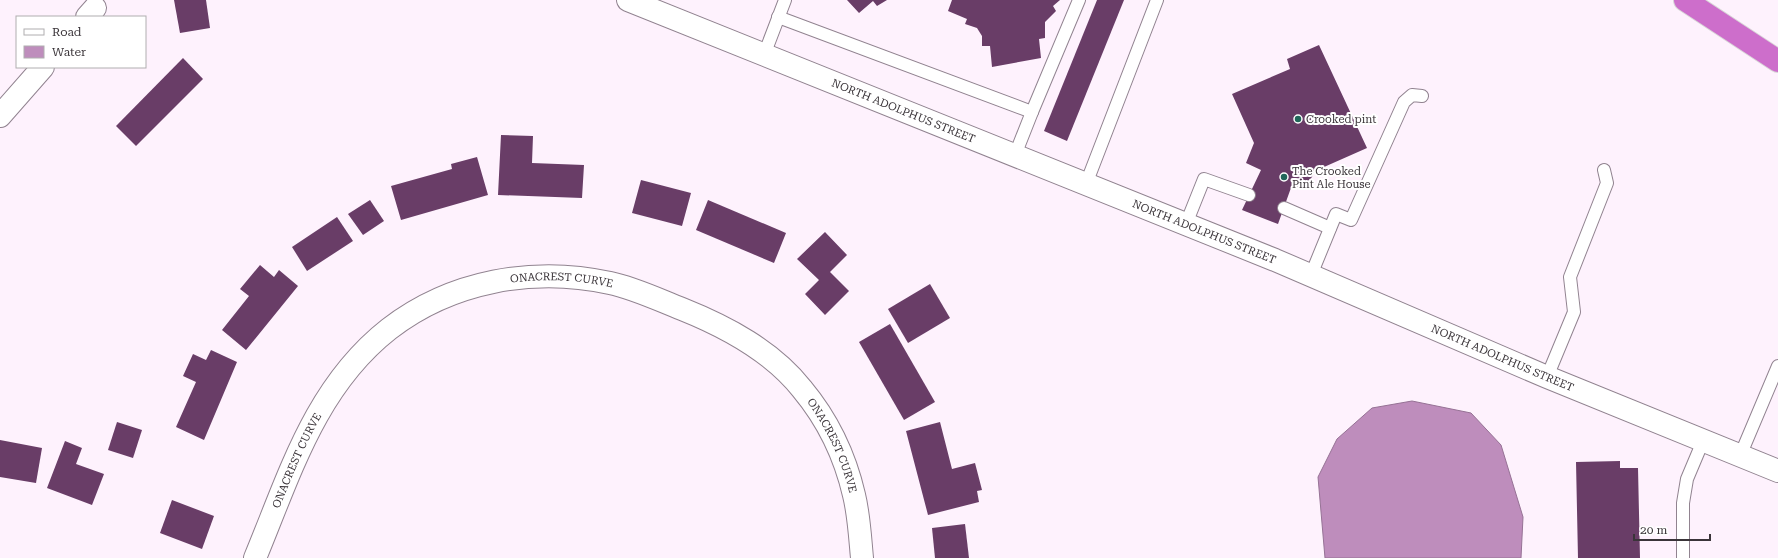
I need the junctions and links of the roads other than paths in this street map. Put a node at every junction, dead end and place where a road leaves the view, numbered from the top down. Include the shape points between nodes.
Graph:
1 (628, 0) edge
2 (785, 0) edge
3 (1079, 0) edge
4 (1157, 0) edge
5 (1684, 0) edge
6 (778, 17) junction
7 (764, 55) junction
8 (1778, 61) edge
9 (42, 68) edge
10 (1422, 96) dead end
11 (1032, 112) junction
12 (0, 116) edge
13 (1015, 155) junction
14 (1604, 170) dead end
15 (1086, 184) junction
16 (1249, 195) dead end
17 (1284, 208) dead end
18 (1186, 224) junction
19 (1330, 228) junction
20 (1311, 275) junction
21 (1778, 366) edge
22 (1547, 377) junction
23 (1703, 441) junction
24 (1740, 456) junction
25 (1778, 471) edge
26 (255, 558) edge
27 (862, 558) edge
28 (1683, 558) edge

1 - 7 street, NORTH ADOLPHUS STREET
2 - 6 lane
3 - 11 lane
4 - 15 lane
5 - 8 highway
6 - 7 lane
6 - 11 lane
7 - 13 street, NORTH ADOLPHUS STREET
9 - 12 street
10 - 19 lane via 1412,95 1404,102 1351,220 1336,214
11 - 13 lane
13 - 15 street, NORTH ADOLPHUS STREET
14 - 22 lane via 1607,184 1570,277 1574,312
15 - 18 street, NORTH ADOLPHUS STREET
16 - 18 lane via 1204,178
17 - 19 lane
18 - 20 street, NORTH ADOLPHUS STREET
19 - 20 lane
20 - 22 street, NORTH ADOLPHUS STREET
21 - 24 lane
22 - 23 street, NORTH ADOLPHUS STREET
23 - 24 street, NORTH ADOLPHUS STREET
23 - 28 lane via 1686,479 1683,503
24 - 25 street, NORTH ADOLPHUS STREET
26 - 27 street, ONACREST CURVE via 313,419 338,380 362,352 390,328 421,308 455,293 491,282 527,277 564,276 610,283 645,294 738,335 769,356 802,388 831,433 844,460 854,496

